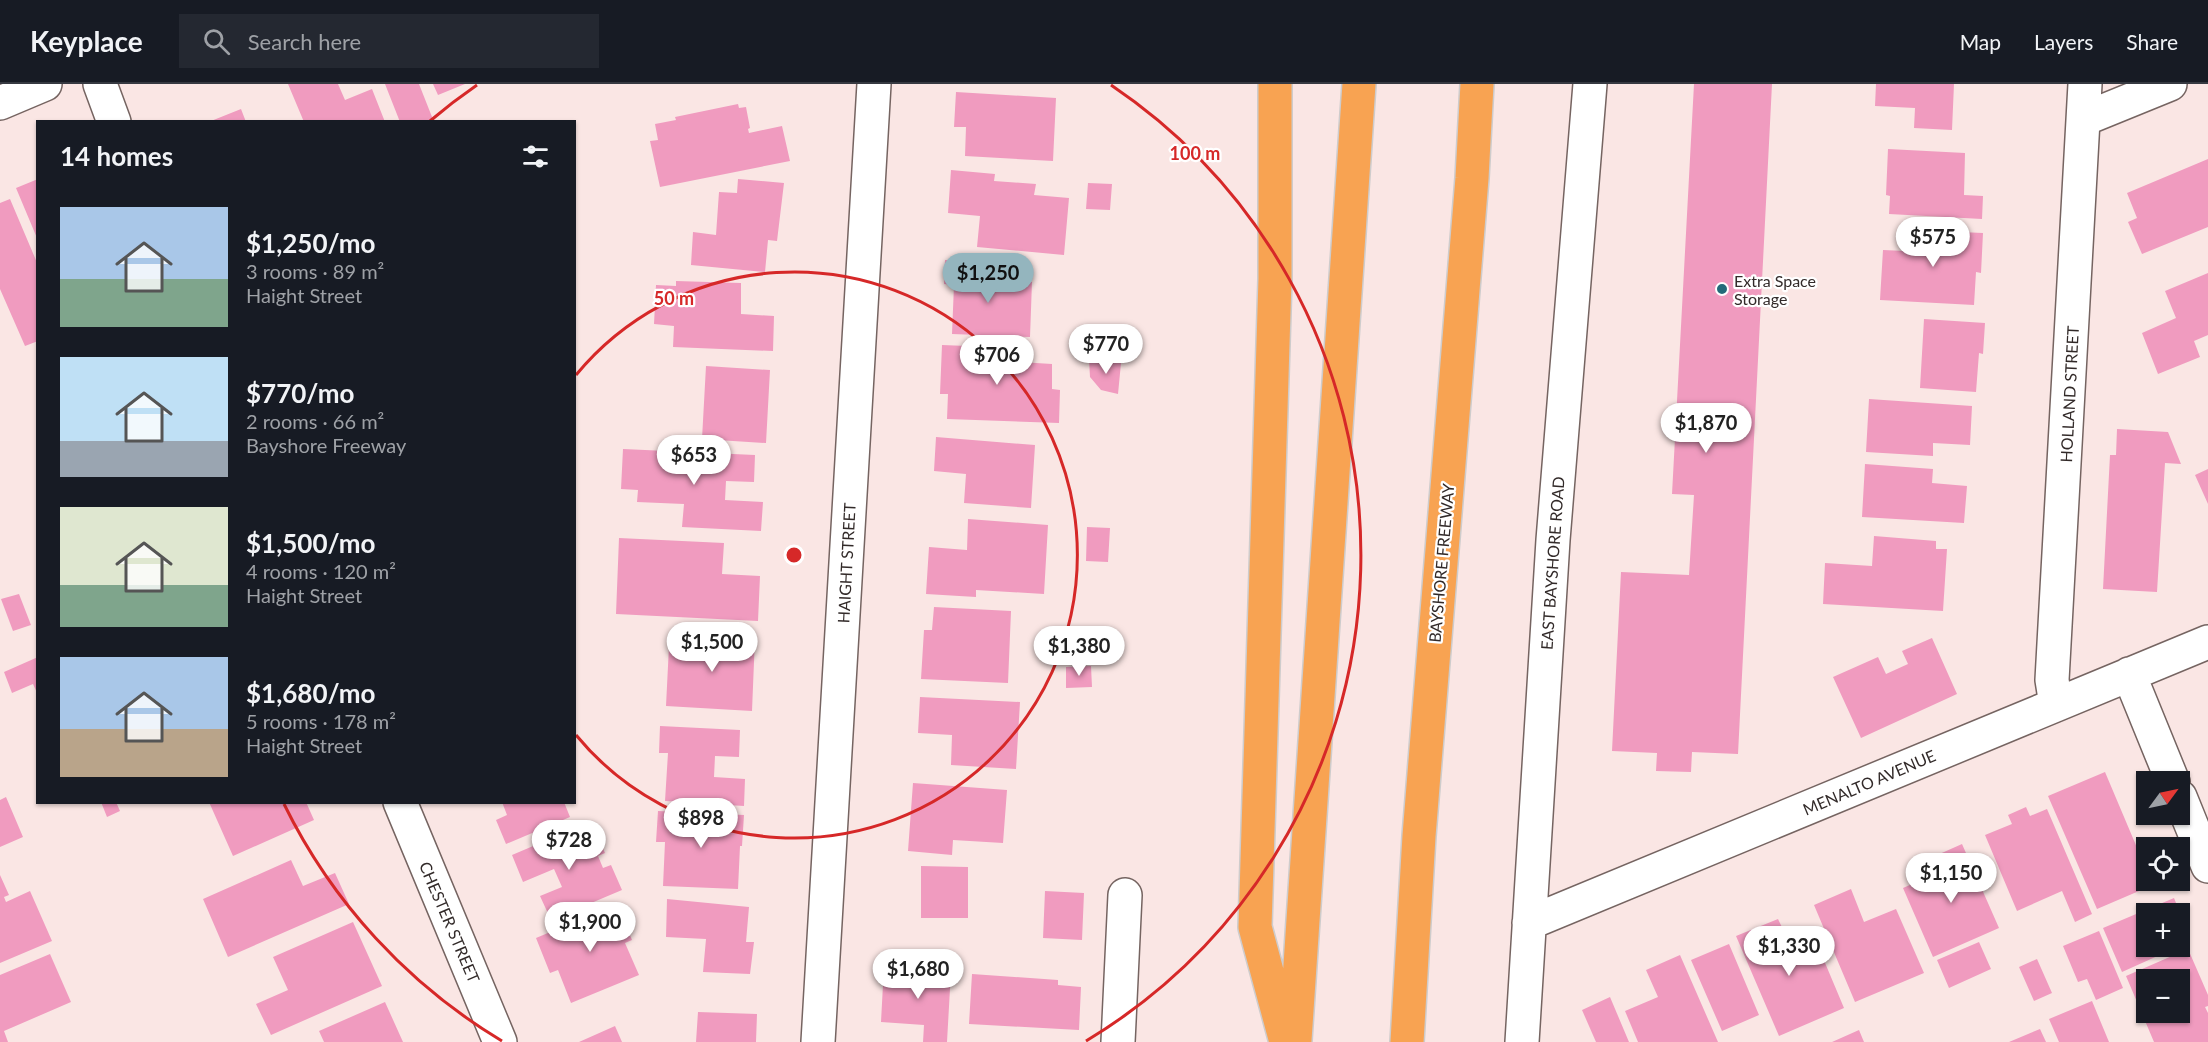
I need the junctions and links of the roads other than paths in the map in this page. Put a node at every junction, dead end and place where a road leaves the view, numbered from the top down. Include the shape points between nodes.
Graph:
1 (45, 84) edge
2 (100, 84) edge
3 (874, 84) edge
4 (1275, 84) edge
5 (1359, 84) edge
6 (1477, 84) edge
7 (1492, 84) edge
8 (1590, 84) edge
9 (2085, 84) edge
10 (2170, 84) edge
11 (0, 103) edge
12 (2084, 119) junction
13 (113, 120) edge
14 (1472, 178) junction
15 (2208, 642) edge
16 (2129, 674) junction
17 (2056, 705) junction
18 (2169, 771) edge
19 (401, 804) edge
20 (2190, 821) edge
21 (2208, 866) edge
22 (1125, 896) dead end
23 (1529, 922) junction
24 (500, 1042) edge
25 (818, 1042) edge
26 (1118, 1042) edge
27 (1286, 1042) edge
28 (1295, 1042) edge
29 (1407, 1042) edge
30 (1522, 1042) edge

1 - 11 street
2 - 13 street
3 - 25 street, HAIGHT STREET
4 - 27 highway via 1275,279 1255,927
5 - 28 highway
6 - 14 highway, BAYSHORE FREEWAY
7 - 14 highway
8 - 23 street, EAST BAYSHORE ROAD via 1553,540
9 - 12 street, HOLLAND STREET
10 - 12 street
12 - 17 street, HOLLAND STREET via 2052,680
14 - 29 highway, BAYSHORE FREEWAY via 1419,836
15 - 16 street, MENALTO AVENUE
16 - 17 street, MENALTO AVENUE
16 - 18 street
17 - 23 street, MENALTO AVENUE
19 - 24 street, CHESTER STREET
20 - 21 street
22 - 26 street
23 - 30 street, EAST BAYSHORE ROAD

